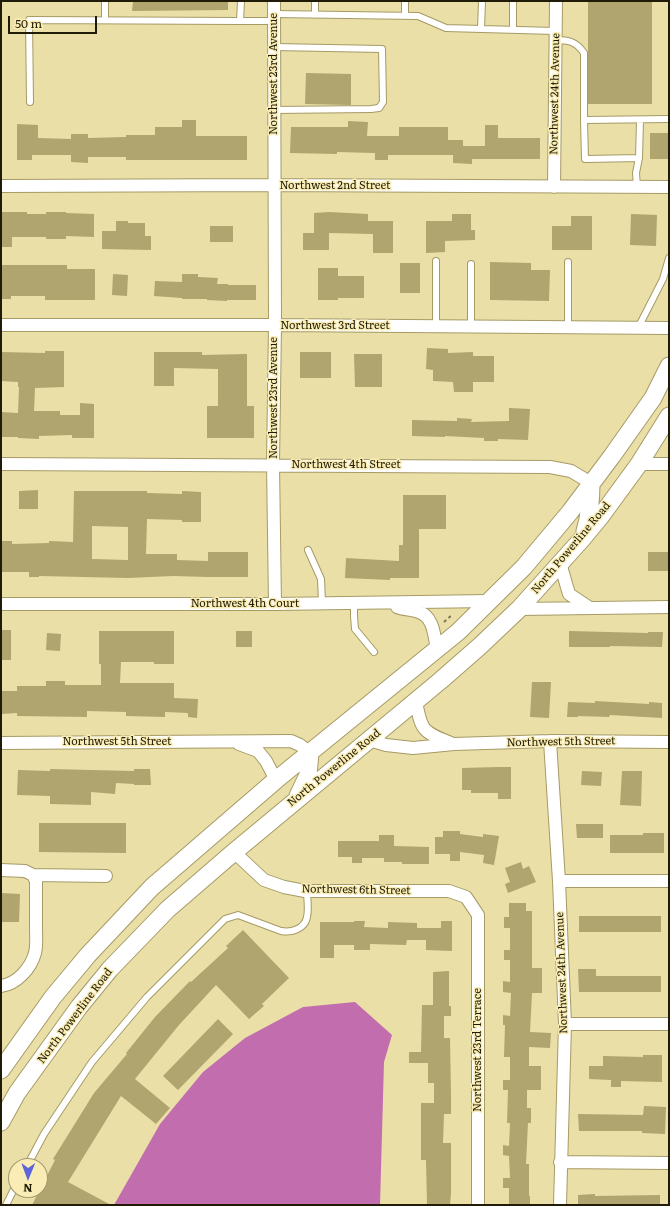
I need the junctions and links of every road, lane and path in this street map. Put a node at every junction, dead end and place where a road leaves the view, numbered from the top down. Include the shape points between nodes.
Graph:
1 (105, 1) edge
2 (240, 1) edge
3 (274, 1) edge
4 (315, 1) edge
5 (405, 1) edge
6 (482, 1) edge
7 (513, 1) edge
8 (556, 1) edge
9 (315, 15) junction
10 (405, 16) junction
11 (274, 18) junction
12 (105, 20) junction
13 (240, 21) junction
14 (482, 29) junction
15 (513, 30) junction
16 (555, 35) junction
17 (274, 47) junction
18 (30, 102) dead end
19 (274, 110) junction
20 (669, 119) edge
21 (584, 120) junction
22 (640, 120) junction
23 (639, 158) junction
24 (274, 185) junction
25 (1, 186) edge
26 (554, 187) junction
27 (637, 187) junction
28 (669, 187) edge
29 (669, 258) edge
30 (436, 261) dead end
31 (568, 262) dead end
32 (471, 264) dead end
33 (1, 325) edge
34 (275, 325) junction
35 (436, 326) junction
36 (472, 326) junction
37 (568, 327) junction
38 (638, 328) junction
39 (669, 328) edge
40 (669, 366) edge
41 (669, 388) edge
42 (669, 416) edge
43 (1, 464) edge
44 (273, 464) junction
45 (639, 464) junction
46 (669, 464) edge
47 (591, 483) junction
48 (582, 539) junction
49 (308, 550) dead end
50 (560, 563) junction
51 (489, 601) junction
52 (385, 602) junction
53 (322, 603) junction
54 (354, 603) junction
55 (1, 604) edge
56 (275, 604) junction
57 (669, 607) edge
58 (519, 608) junction
59 (590, 608) junction
60 (453, 613) dead end
61 (444, 622) dead end
62 (437, 649) junction
63 (374, 652) dead end
64 (383, 693) junction
65 (416, 701) junction
66 (370, 740) junction
67 (233, 741) junction
68 (550, 741) junction
69 (1, 742) edge
70 (669, 742) edge
71 (454, 744) junction
72 (310, 753) junction
73 (276, 780) junction
74 (296, 800) junction
75 (234, 852) junction
76 (1, 870) edge
77 (33, 875) junction
78 (106, 876) dead end
79 (559, 881) junction
80 (669, 882) edge
81 (308, 891) junction
82 (466, 897) joint
83 (1, 986) edge
84 (36, 1020) junction
85 (565, 1024) junction
86 (669, 1024) edge
87 (14, 1052) junction
88 (40, 1062) junction
89 (1, 1070) edge
90 (17, 1094) junction
91 (1, 1122) edge
92 (30, 1158) edge
93 (560, 1162) junction
94 (669, 1163) edge
95 (478, 1205) edge
96 (560, 1205) edge

1 - 12 lane
2 - 13 lane
3 - 11 street, Northwest 23rd Avenue
4 - 9 lane
5 - 10 lane
6 - 14 lane
7 - 15 lane
8 - 16 street, Northwest 24th Avenue
9 - 10 lane
9 - 11 lane
10 - 14 lane via 418,16 446,28
11 - 13 lane
11 - 17 street, Northwest 23rd Avenue
12 - 13 lane
12 - 18 lane via 29,20
14 - 15 lane
15 - 16 lane
16 - 21 lane via 573,42 584,52
16 - 26 street, Northwest 24th Avenue
17 - 19 street, Northwest 23rd Avenue
17 - 19 lane via 382,49 383,102 379,108 371,109
19 - 24 street, Northwest 23rd Avenue
20 - 22 lane
21 - 22 lane
21 - 23 lane via 585,159
22 - 23 lane
23 - 27 lane
24 - 25 street, Northwest 2nd Street
24 - 26 street, Northwest 2nd Street
24 - 34 street, Northwest 23rd Avenue
26 - 27 street, Northwest 2nd Street
27 - 28 street, Northwest 2nd Street
29 - 38 lane via 663,279
30 - 35 lane
31 - 37 lane
32 - 36 lane
33 - 34 street, Northwest 3rd Street
34 - 35 street, Northwest 3rd Street
34 - 44 street, Northwest 23rd Avenue
35 - 36 street, Northwest 3rd Street
36 - 37 street, Northwest 3rd Street
37 - 38 street, Northwest 3rd Street
38 - 39 street, Northwest 3rd Street
40 - 47 main road via 653,398
41 - 45 main road via 648,423
42 - 45 main road, North Powerline Road
43 - 44 street, Northwest 4th Street
44 - 47 street, Northwest 4th Street via 550,467 571,471
44 - 56 street, Northwest 23rd Avenue
45 - 46 street
45 - 48 main road, North Powerline Road
47 - 48 main road via 591,504
47 - 51 main road via 524,567
48 - 50 main road, North Powerline Road
49 - 53 lane via 321,579
50 - 58 main road, North Powerline Road
50 - 59 street via 569,594
51 - 52 street, Northwest 4th Court
51 - 62 main road
52 - 54 street, Northwest 4th Court
52 - 62 street via 419,612 428,618 433,628
53 - 54 street, Northwest 4th Court
53 - 56 street, Northwest 4th Court
54 - 63 lane via 355,629
55 - 56 street, Northwest 4th Court
57 - 59 street
58 - 59 street
58 - 65 main road, North Powerline Road via 480,646
60 - 61 path
62 - 64 main road
64 - 66 main road via 372,717
64 - 72 main road
65 - 66 main road, North Powerline Road
65 - 71 street, Northwest 5th Street via 421,725 430,734
66 - 71 street, Northwest 5th Street via 413,748
66 - 74 main road, North Powerline Road
67 - 69 street, Northwest 5th Street
67 - 72 street, Northwest 5th Street via 290,741
67 - 73 street, Northwest 5th Street via 258,751
68 - 70 street, Northwest 5th Street
68 - 71 street, Northwest 5th Street
68 - 79 street, Northwest 24th Avenue
72 - 73 main road
72 - 74 main road via 308,774
73 - 84 main road via 152,887 85,958
74 - 75 main road, North Powerline Road
75 - 81 street, Northwest 6th Street via 264,880
75 - 88 main road, North Powerline Road via 168,909 110,969
76 - 77 street via 25,871
77 - 78 street
77 - 83 street via 36,881 36,951 23,974 10,984
79 - 80 street
79 - 85 street, Northwest 24th Avenue
81 - 82 street, Northwest 6th Street via 449,891
81 - 92 lane via 307,918 295,931 281,931 238,915 225,920 147,997 92,1062
82 - 95 street, Northwest 23rd Terrace via 478,915
84 - 87 main road
84 - 88 main road via 34,1044
85 - 86 street
85 - 93 street, Northwest 24th Avenue
87 - 89 main road
87 - 90 main road via 19,1066
88 - 90 main road, North Powerline Road
90 - 91 main road, North Powerline Road
93 - 94 street
93 - 96 street, Northwest 24th Avenue

